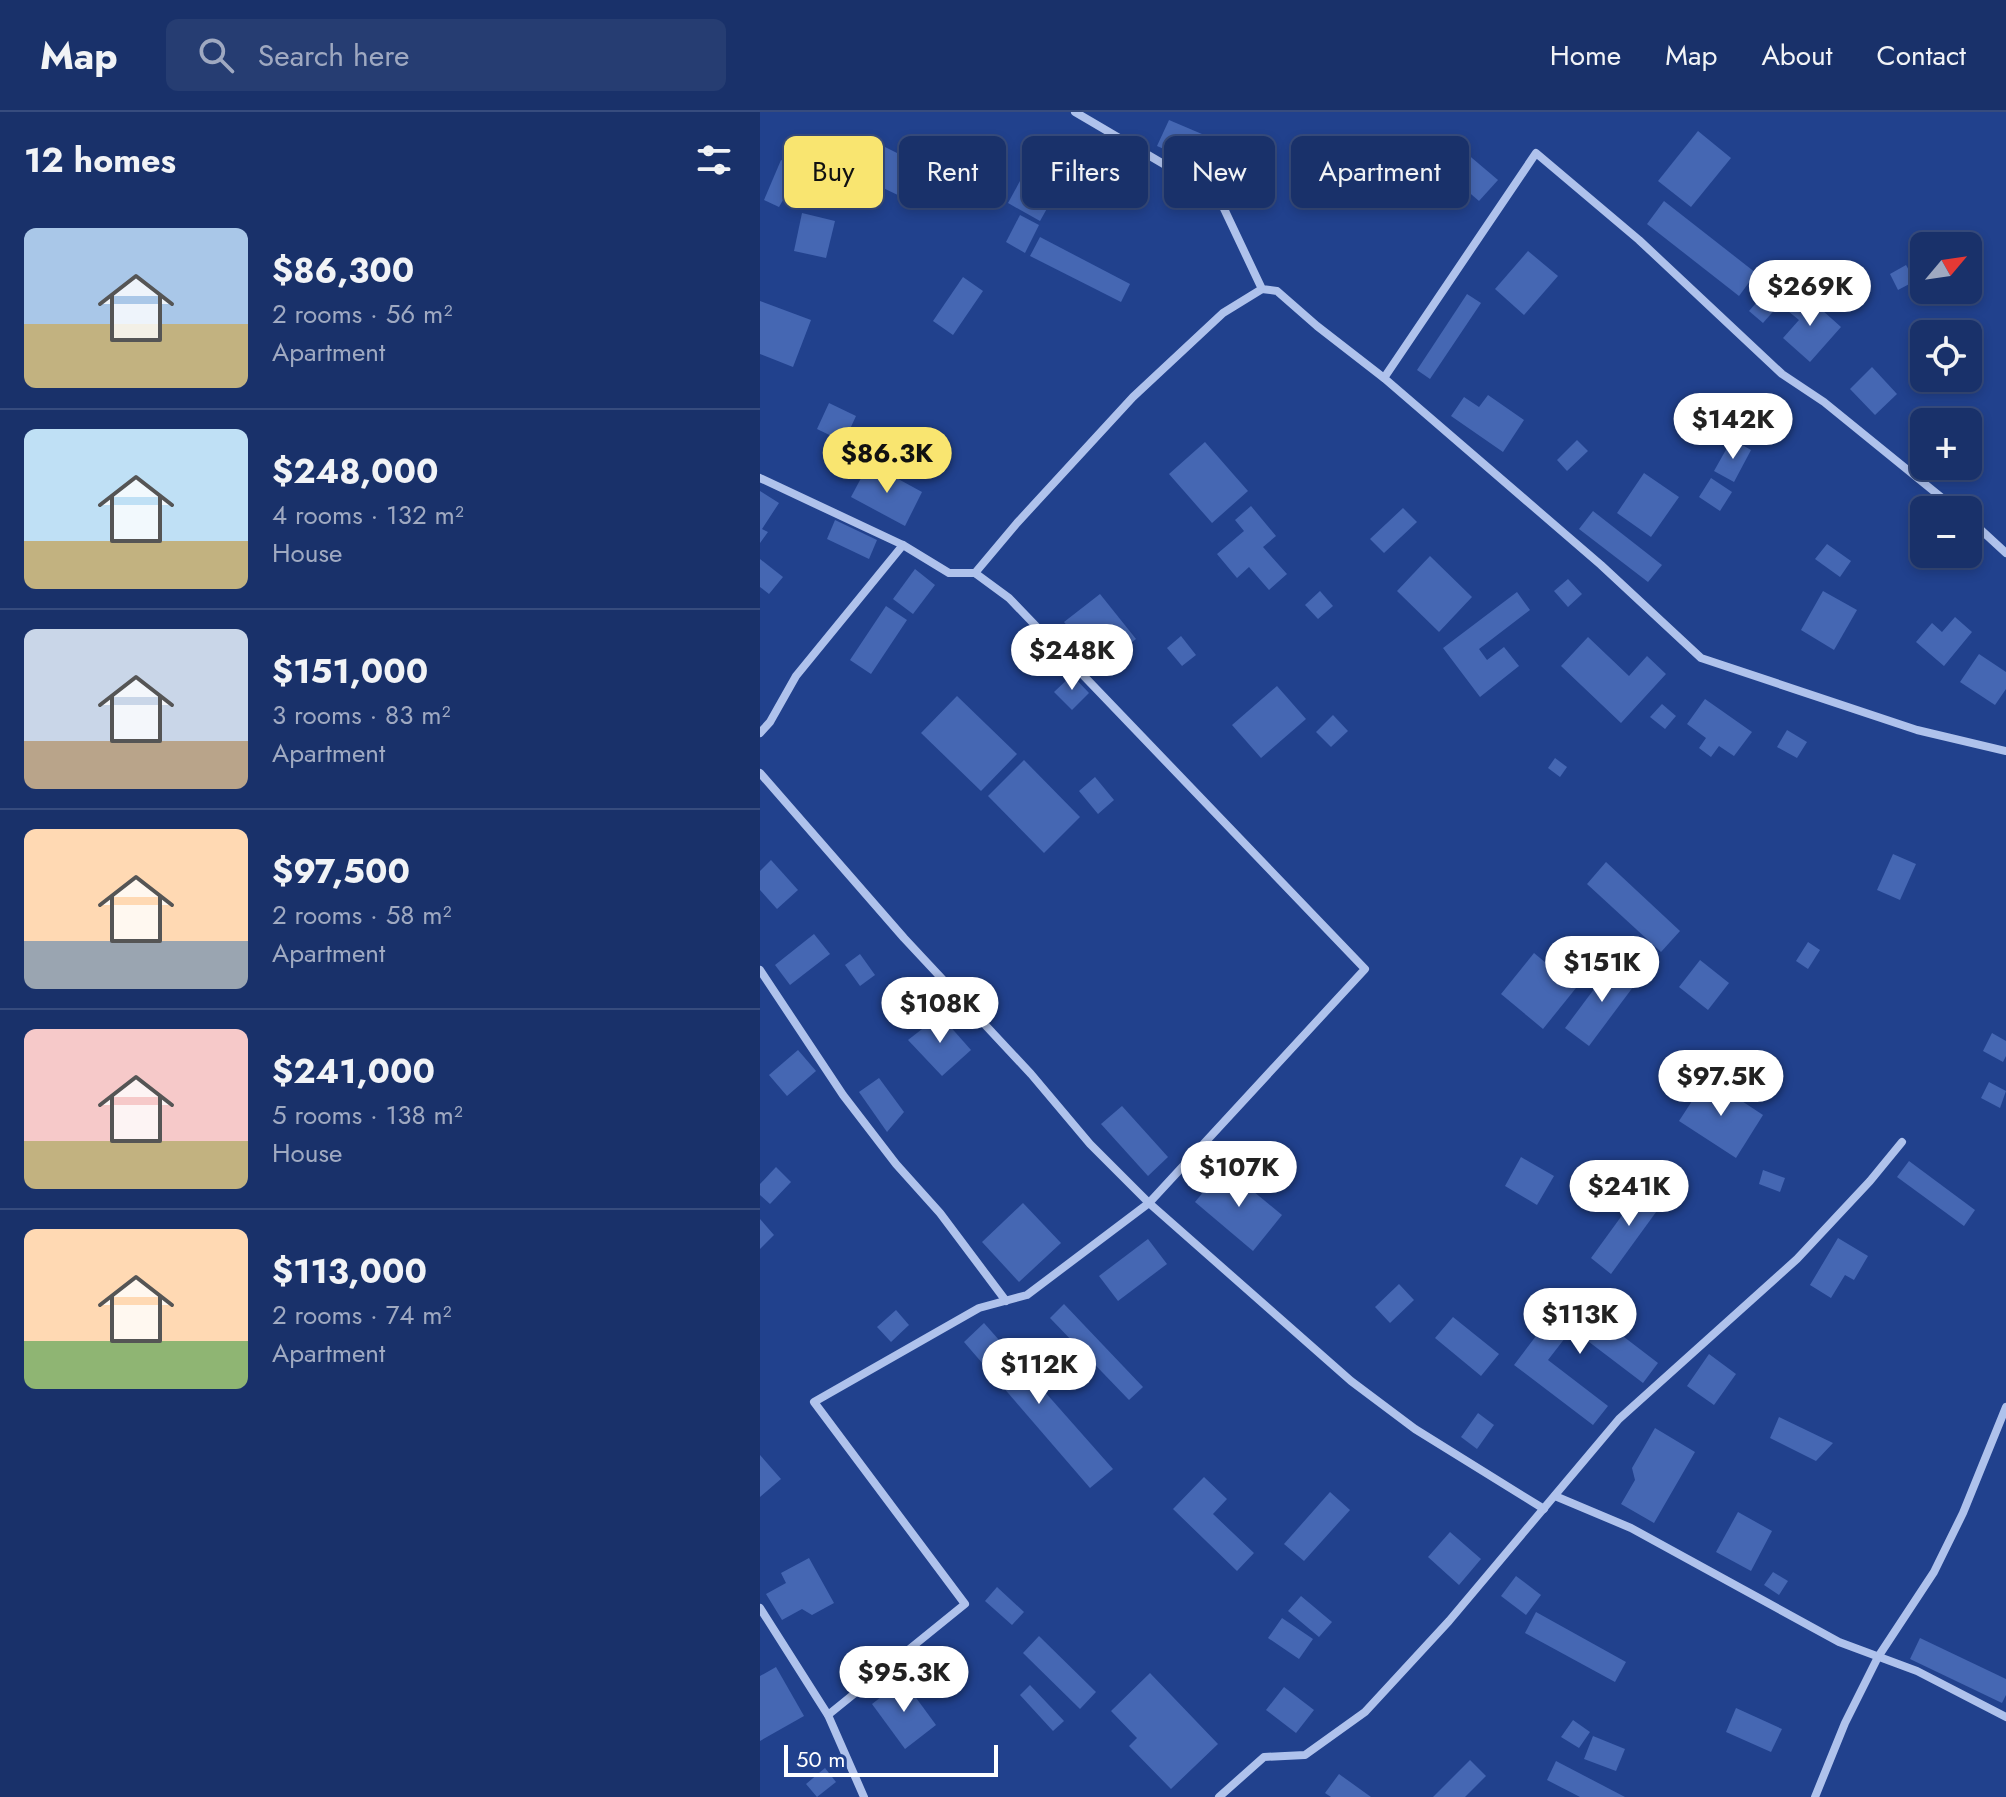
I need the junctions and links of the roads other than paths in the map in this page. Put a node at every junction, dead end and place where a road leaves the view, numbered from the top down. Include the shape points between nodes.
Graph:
1 (1075, 112) edge
2 (1262, 289) junction
3 (1384, 378) junction
4 (760, 478) edge
5 (1940, 496) edge
6 (1982, 531) edge
7 (903, 545) junction
8 (2006, 553) edge
9 (975, 573) junction
10 (760, 733) edge
11 (2006, 751) edge
12 (760, 773) edge
13 (760, 970) edge
14 (1902, 1142) dead end
15 (1149, 1203) junction
16 (1006, 1301) junction
17 (2006, 1407) edge
18 (1555, 1496) junction
19 (1544, 1509) junction
20 (760, 1608) edge
21 (1878, 1657) junction
22 (828, 1715) junction
23 (2006, 1717) edge
24 (864, 1797) edge
25 (1219, 1797) edge
26 (1815, 1797) edge

1 - 2 street via 1218,196
2 - 3 street via 1277,291
2 - 9 street via 1223,313 1133,397
3 - 5 street via 1536,153 1639,240 1782,374
3 - 11 street via 1701,658 1917,730
4 - 7 street
6 - 8 street
7 - 9 street via 949,573
7 - 10 street via 796,676
9 - 15 street via 1009,598 1065,654 1365,969
12 - 15 street via 1090,1144
13 - 16 street via 843,1095
14 - 18 street via 1797,1259 1619,1419
15 - 16 street via 1027,1295
15 - 19 street via 1351,1381 1415,1429
16 - 22 street via 979,1308 814,1402 965,1604
17 - 21 street via 1934,1572
18 - 19 street
18 - 21 street via 1631,1528 1839,1642
19 - 25 street via 1365,1712 1305,1755 1264,1757
20 - 22 street
21 - 23 street
21 - 26 street
22 - 24 street

